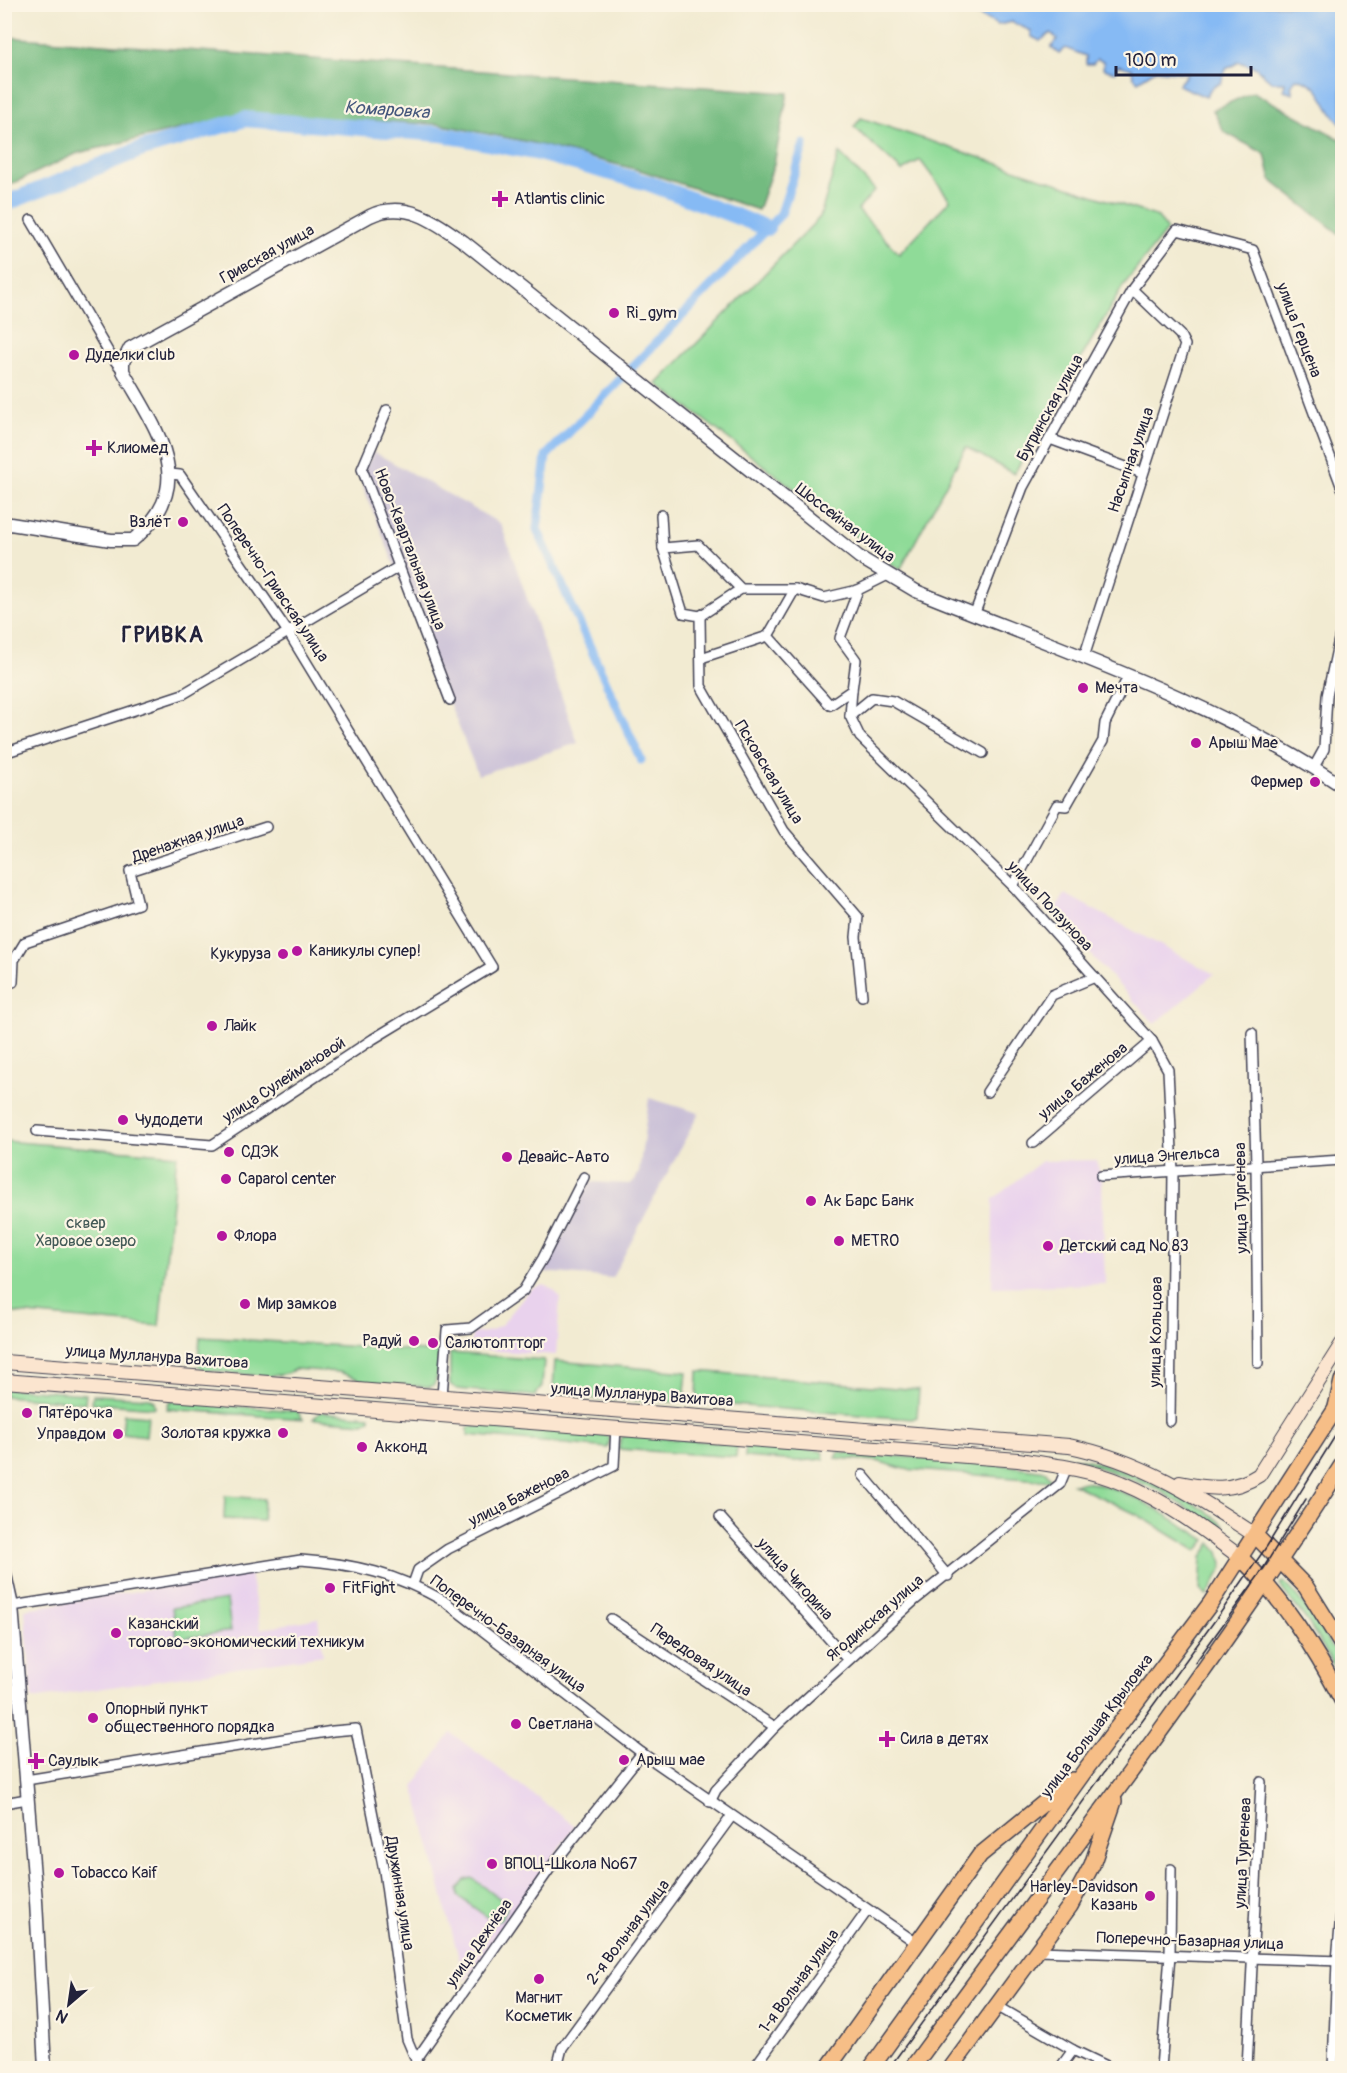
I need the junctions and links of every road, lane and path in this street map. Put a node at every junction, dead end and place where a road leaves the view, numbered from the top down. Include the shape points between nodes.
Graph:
1 (31, 220) dead end
2 (446, 229) joint
3 (1253, 250) joint
4 (1133, 290) junction
5 (123, 371) junction
6 (387, 410) dead end
7 (1050, 439) junction
8 (1142, 473) junction
9 (170, 474) junction
10 (1342, 488) edge
11 (661, 515) dead end
12 (4, 523) edge
13 (663, 548) junction
14 (400, 566) junction
15 (886, 576) junction
16 (741, 589) junction
17 (795, 589) junction
18 (858, 590) junction
19 (974, 615) junction
20 (700, 616) junction
21 (1342, 625) edge
22 (288, 632) junction
23 (768, 636) junction
24 (1084, 657) junction
25 (701, 658) junction
26 (1129, 675) junction
27 (852, 690) junction
28 (450, 700) dead end
29 (850, 716) junction
30 (4, 753) edge
31 (983, 753) dead end
32 (1314, 767) junction
33 (1342, 786) edge
34 (266, 827) dead end
35 (1013, 886) junction
36 (492, 967) joint
37 (1095, 977) junction
38 (9, 982) edge
39 (862, 996) dead end
40 (1252, 1034) dead end
41 (1152, 1041) junction
42 (987, 1092) dead end
43 (37, 1131) dead end
44 (1033, 1143) dead end
45 (1342, 1160) edge
46 (1256, 1164) junction
47 (1173, 1171) junction
48 (1101, 1176) dead end
49 (584, 1178) dead end
50 (1342, 1344) edge
51 (4, 1362) edge
52 (1258, 1363) dead end
53 (4, 1380) edge
54 (1342, 1381) edge
55 (442, 1396) junction
56 (1339, 1405) edge
57 (1170, 1421) dead end
58 (616, 1427) junction
59 (1342, 1465) edge
60 (1067, 1467) junction
61 (863, 1475) dead end
62 (1170, 1481) junction
63 (720, 1517) dead end
64 (1255, 1535) junction
65 (1240, 1557) junction
66 (1282, 1560) junction
67 (4, 1570) edge
68 (948, 1576) junction
69 (1267, 1583) junction
70 (413, 1584) junction
71 (12, 1606) junction
72 (611, 1618) dead end
73 (1342, 1645) edge
74 (848, 1660) junction
75 (1342, 1700) edge
76 (775, 1727) junction
77 (642, 1753) junction
78 (1086, 1769) junction
79 (26, 1780) junction
80 (1261, 1782) dead end
81 (1117, 1791) junction
82 (27, 1799) junction
83 (710, 1802) junction
84 (4, 1803) edge
85 (731, 1817) junction
86 (1171, 1869) dead end
87 (1342, 1902) edge
88 (867, 1911) junction
89 (918, 1944) junction
90 (1038, 1950) junction
91 (1170, 1954) junction
92 (1253, 1958) junction
93 (1340, 1961) edge
94 (998, 2006) junction
95 (1073, 2050) junction
96 (416, 2064) edge
97 (45, 2068) edge
98 (557, 2068) edge
99 (754, 2068) edge
100 (828, 2068) edge
101 (871, 2068) edge
102 (912, 2068) edge
103 (951, 2068) edge
104 (1060, 2068) edge
105 (1111, 2068) edge
106 (1161, 2068) edge
107 (1246, 2068) edge
108 (1333, 2068) edge

1 - 5 street
2 - 5 street, Гривская улица via 408,210 375,213 130,348
2 - 15 street, Шоссейная улица
3 - 4 street, Бугринская улица via 1177,230
3 - 10 street, улица Герцена
4 - 7 street, Бугринская улица
4 - 8 street, Насыпная улица via 1180,335 1185,345
5 - 9 street via 159,439
6 - 14 street, Ново-Квартальная улица via 362,469
7 - 8 street
7 - 19 street, Бугринская улица via 1023,487
8 - 24 street, Насыпная улица
9 - 12 street via 160,510 150,526 133,540
9 - 22 street, Поперечно-Гривская улица via 180,475
11 - 13 street
13 - 16 street via 698,545
13 - 20 street via 683,612
14 - 22 street
14 - 28 street, Ново-Квартальная улица
15 - 18 street
15 - 19 street, Шоссейная улица
16 - 17 street
16 - 20 street
17 - 18 street via 824,598
17 - 23 street
18 - 27 street via 840,638 856,660
19 - 24 street, Шоссейная улица
20 - 25 street, Псковская улица
21 - 32 street via 1327,696 1324,749
22 - 30 street via 183,694
22 - 36 street, Поперечно-Гривская улица
23 - 25 street
23 - 27 street via 830,705
24 - 26 street, Шоссейная улица
25 - 39 street, Псковская улица via 701,686 784,831 858,918
26 - 32 street, Шоссейная улица
26 - 35 street via 1105,723 1103,741 1066,806 1057,805
27 - 29 street
29 - 31 street via 872,698 893,701
29 - 35 street, улица Ползунова via 860,737
32 - 33 street, Шоссейная улица
34 - 38 street, Дренажная улица via 130,871 138,904 25,942 14,960
35 - 37 street, улица Ползунова
36 - 43 street, улица Сулеймановой via 373,1039 212,1145
37 - 41 street, улица Ползунова
37 - 42 street via 1052,995
40 - 46 street, улица Тургенева
41 - 44 street, улица Баженова
41 - 47 street, улица Ползунова via 1168,1070
45 - 46 street, улица Энгельса
46 - 47 street, улица Энгельса
46 - 52 street, улица Тургенева
47 - 48 street, улица Энгельса
47 - 57 street, улица Кольцова
49 - 55 street via 523,1290 471,1328 447,1330
50 - 62 main road via 1259,1475 1245,1484 1219,1490
51 - 55 main road, улица Мулланура Вахитова
53 - 58 main road, улица Мулланура Вахитова
54 - 56 main road, улица Большая Крыловка
55 - 62 main road, улица Мулланура Вахитова via 1069,1446 1130,1463
56 - 64 main road, улица Большая Крыловка
58 - 60 main road, улица Мулланура Вахитова
58 - 70 street, улица Баженова via 614,1466 448,1549 418,1570
59 - 66 main road
60 - 65 main road, улица Мулланура Вахитова via 1121,1482 1153,1497
60 - 68 street, Ягодинская улица via 1060,1484
61 - 68 street
62 - 64 main road, улица Мулланура Вахитова
63 - 74 street, улица Чигорина
64 - 65 main road, улица Большая Крыловка
64 - 66 main road
65 - 69 main road
65 - 78 main road, улица Большая Крыловка via 1210,1604
66 - 69 main road
66 - 73 main road via 1306,1587
67 - 71 street
68 - 74 street, Ягодинская улица
69 - 75 main road via 1301,1628
69 - 81 main road
70 - 71 street, Поперечно-Базарная улица via 347,1563 302,1560
70 - 77 street, Поперечно-Базарная улица via 444,1601
71 - 79 street
72 - 76 street, Передовая улица
74 - 76 street, Ягодинская улица
76 - 83 street, Ягодинская улица via 716,1790
77 - 83 street, Поперечно-Базарная улица
77 - 96 street, улица Дежнёва via 551,1867
78 - 89 main road via 980,1855
78 - 101 main road, улица Большая Крыловка
79 - 82 street
79 - 96 street, Дружинная улица via 356,1729 384,1871 407,2039
80 - 92 street, улица Тургенева
81 - 90 main road via 1085,1880
81 - 102 main road
82 - 84 street
82 - 97 street
83 - 85 street, Поперечно-Базарная улица
85 - 88 street, Поперечно-Базарная улица
85 - 98 street, 2-я Вольная улица via 568,2039
86 - 91 street
87 - 93 street
88 - 89 street, Поперечно-Базарная улица
88 - 99 street, 1-я Вольная улица
89 - 100 main road
90 - 91 street, Поперечно-Базарная улица
90 - 94 main road
91 - 92 street, Поперечно-Базарная улица
91 - 106 street
92 - 93 street, Поперечно-Базарная улица
92 - 107 street, улица Тургенева
93 - 108 street
94 - 95 street
94 - 103 main road
95 - 104 street
95 - 105 street

